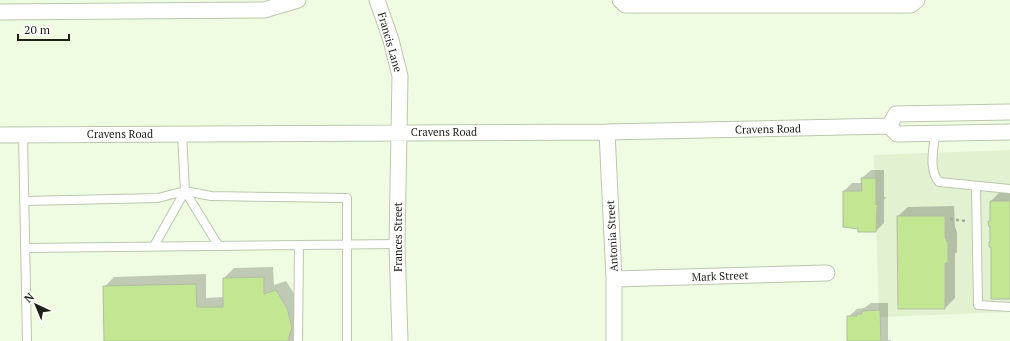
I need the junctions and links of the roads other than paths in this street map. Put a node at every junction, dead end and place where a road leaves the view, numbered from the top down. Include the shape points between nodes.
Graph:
1 (298, 0) edge
2 (377, 0) edge
3 (620, 0) edge
4 (917, 0) edge
5 (138, 6) edge
6 (0, 12) edge
7 (1010, 112) edge
8 (889, 126) junction
9 (606, 132) junction
10 (1010, 132) edge
11 (398, 133) junction
12 (935, 133) junction
13 (182, 134) junction
14 (0, 135) edge
15 (23, 135) junction
16 (976, 186) junction
17 (1010, 189) edge
18 (185, 191) junction
19 (24, 201) junction
20 (299, 244) junction
21 (347, 244) junction
22 (397, 244) junction
23 (218, 245) junction
24 (154, 246) junction
25 (25, 248) junction
26 (827, 273) dead end
27 (614, 280) junction
28 (1010, 307) edge
29 (27, 341) edge
30 (298, 341) edge
31 (347, 341) edge
32 (400, 341) edge
33 (614, 341) edge

1 - 5 street via 264,10
2 - 11 street, Francis Lane via 400,76
3 - 4 street via 625,5 911,5
5 - 6 street
7 - 8 street via 896,114
8 - 9 street, Cravens Road
8 - 12 street, Cravens Road via 897,134
9 - 11 street, Cravens Road
9 - 27 street, Antonia Street
10 - 12 street, Cravens Road
11 - 13 street, Cravens Road
11 - 22 street, Frances Street
12 - 16 lane via 934,177 939,182
13 - 15 street, Cravens Road
13 - 18 lane
14 - 15 street, Cravens Road
15 - 19 lane
16 - 17 lane
16 - 28 lane via 978,305
18 - 19 lane via 158,198
18 - 21 lane via 210,196 347,198
18 - 23 lane
18 - 24 lane
19 - 25 lane
20 - 21 lane
20 - 23 lane
20 - 30 lane
21 - 22 lane
21 - 31 lane
22 - 32 street, Frances Street
23 - 24 lane
24 - 25 lane
25 - 29 lane
26 - 27 street, Mark Street
27 - 33 street, Antonia Street

